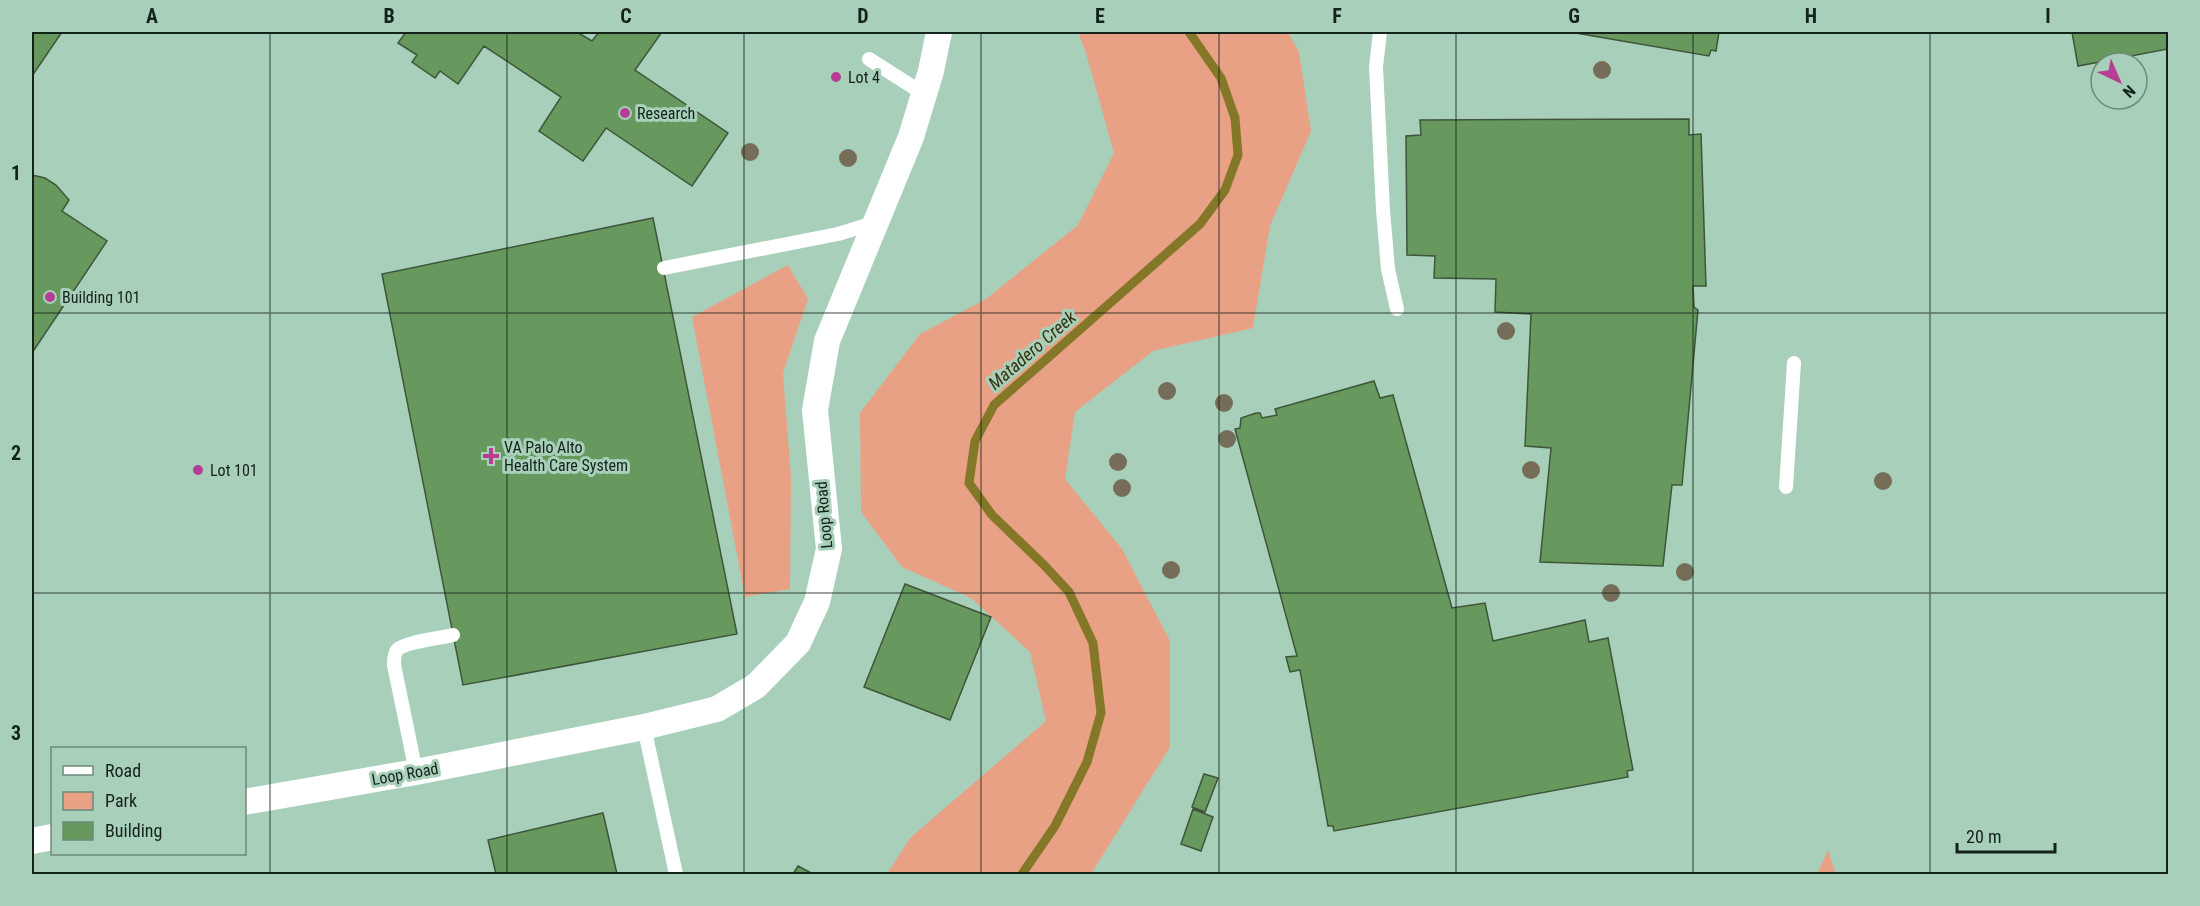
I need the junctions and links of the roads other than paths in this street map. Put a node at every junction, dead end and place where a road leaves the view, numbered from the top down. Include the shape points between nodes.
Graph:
1 (939, 32) edge
2 (1380, 32) edge
3 (869, 59) dead end
4 (924, 93) junction
5 (876, 222) junction
6 (663, 268) dead end
7 (1397, 309) dead end
8 (1794, 363) dead end
9 (1786, 488) dead end
10 (453, 635) dead end
11 (644, 727) junction
12 (416, 772) junction
13 (246, 802) edge
14 (51, 837) edge
15 (32, 841) edge
16 (676, 874) edge

1 - 4 street, Loop Road
2 - 7 lane via 1376,67 1381,188 1388,268
3 - 4 lane
4 - 5 street, Loop Road
5 - 6 lane via 831,235
5 - 11 street, Loop Road via 827,341 815,410 828,549 817,602 798,643 756,686 717,709
8 - 9 lane
10 - 12 lane via 404,646 394,656
11 - 12 street, Loop Road
11 - 16 lane
12 - 13 street, Loop Road
14 - 15 street

